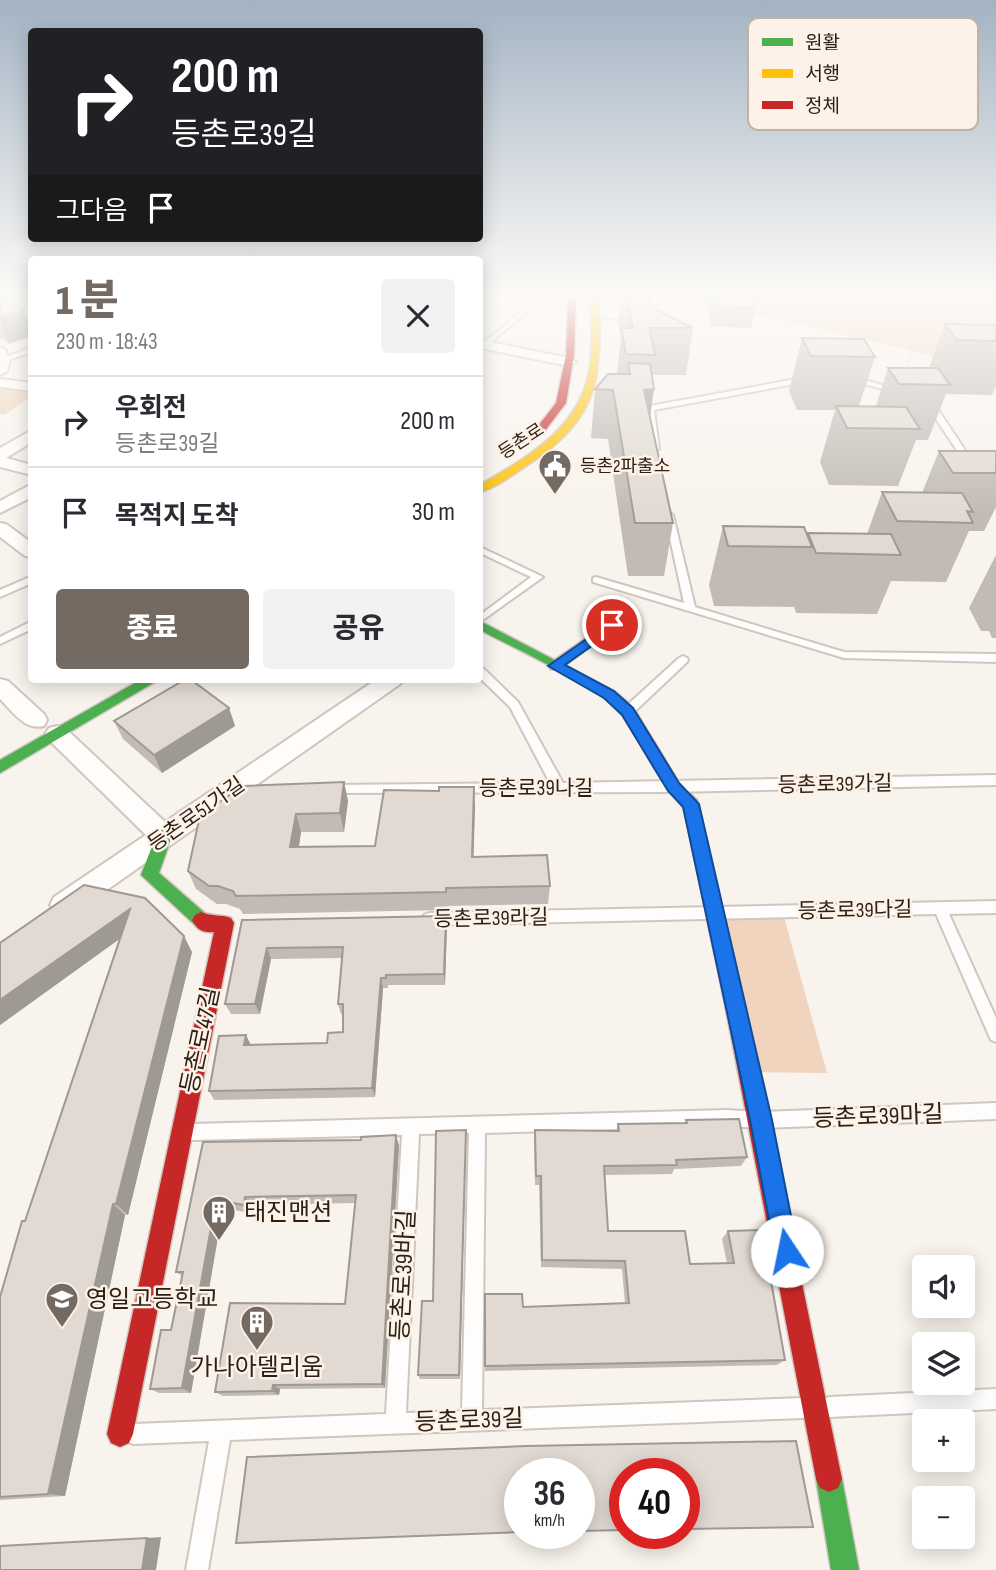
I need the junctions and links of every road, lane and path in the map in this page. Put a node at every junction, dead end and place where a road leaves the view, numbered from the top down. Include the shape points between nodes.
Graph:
1 (568, 368) edge
2 (594, 368) edge
3 (905, 368) edge
4 (820, 382) edge
5 (844, 382) edge
6 (0, 383) edge
7 (28, 386) edge
8 (897, 391) junction
9 (907, 393) edge
10 (924, 402) edge
11 (561, 403) junction
12 (588, 405) junction
13 (625, 407) edge
14 (650, 408) junction
15 (28, 438) edge
16 (0, 455) edge
17 (657, 458) edge
18 (0, 462) edge
19 (973, 468) edge
20 (28, 469) edge
21 (483, 469) edge
22 (483, 487) edge
23 (28, 491) edge
24 (665, 498) edge
25 (0, 508) edge
26 (0, 528) edge
27 (28, 544) edge
28 (28, 545) edge
29 (483, 551) edge
30 (0, 554) edge
31 (596, 580) dead end
32 (28, 581) edge
33 (0, 594) edge
34 (690, 608) junction
35 (631, 611) dead end
36 (483, 617) edge
37 (28, 626) edge
38 (483, 627) edge
39 (0, 640) edge
40 (996, 658) edge
41 (683, 660) dead end
42 (555, 666) junction
43 (483, 674) edge
44 (143, 683) edge
45 (386, 683) edge
46 (0, 686) edge
47 (628, 711) junction
48 (41, 723) junction
49 (0, 767) edge
50 (996, 780) edge
51 (673, 787) junction
52 (559, 788) junction
53 (230, 790) junction
54 (257, 790) edge
55 (312, 790) edge
56 (164, 836) junction
57 (996, 906) edge
58 (940, 908) junction
59 (715, 913) junction
60 (44, 919) edge
61 (407, 919) edge
62 (996, 1035) edge
63 (996, 1111) edge
64 (761, 1120) junction
65 (477, 1125) junction
66 (411, 1127) junction
67 (180, 1133) junction
68 (996, 1399) edge
69 (818, 1408) junction
70 (472, 1420) junction
71 (396, 1422) junction
72 (221, 1431) junction
73 (120, 1434) joint
74 (197, 1570) edge
75 (845, 1570) edge

1 - 11 main road, 등촌로
2 - 12 main road, 등촌로
3 - 8 path
4 - 14 lane via 796,381
5 - 8 lane
6 - 7 street
8 - 9 lane
10 - 19 lane
11 - 12 lane
11 - 21 main road, 등촌로 via 536,435
12 - 22 main road, 등촌로 via 546,450
13 - 14 lane
14 - 17 lane
15 - 16 street
18 - 20 street
23 - 25 street
24 - 34 lane
26 - 27 street
28 - 30 street
29 - 36 lane via 538,578
31 - 34 lane
32 - 33 lane
34 - 40 lane via 844,655
35 - 42 lane
37 - 39 lane
38 - 42 main road
41 - 47 lane
42 - 47 main road via 609,694
43 - 52 lane via 514,705
44 - 48 main road
45 - 53 street, 등촌로51가길
46 - 48 street
47 - 51 main road
48 - 49 main road
48 - 56 street
50 - 51 lane, 등촌로39가길
51 - 52 lane, 등촌로39나길
51 - 59 main road via 691,804
52 - 55 lane, 등촌로39나길
53 - 54 lane
53 - 56 street, 등촌로51가길
56 - 60 street, 등촌로51가길
56 - 67 main road, 등촌로47길 via 150,876 206,925 232,923
57 - 58 lane, 등촌로39다길
58 - 59 lane, 등촌로39다길
58 - 62 lane
59 - 61 lane, 등촌로39라길
59 - 64 main road
63 - 64 lane, 등촌로39마길
64 - 65 lane
64 - 69 main road
65 - 66 lane
65 - 70 lane
66 - 67 lane
66 - 71 lane, 등촌로39바길
67 - 73 main road, 등촌로47길
68 - 69 lane, 등촌로39길
69 - 70 lane, 등촌로39길
69 - 75 main road
70 - 71 lane, 등촌로39길
71 - 72 lane, 등촌로39길
72 - 73 lane, 등촌로39길
72 - 74 lane

